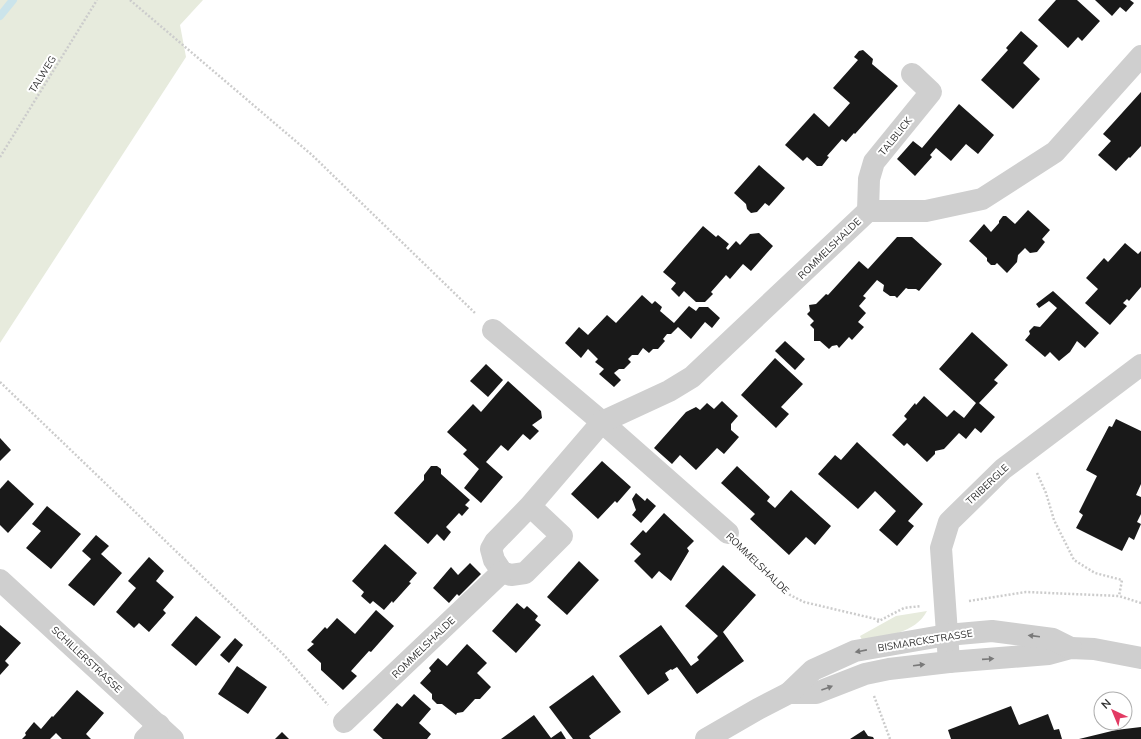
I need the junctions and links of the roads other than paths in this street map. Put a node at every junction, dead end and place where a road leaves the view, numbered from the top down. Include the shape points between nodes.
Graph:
1 (1141, 56) edge
2 (912, 74) dead end
3 (868, 211) junction
4 (493, 330) road end
5 (1140, 367) edge
6 (602, 422) junction
7 (530, 506) junction
8 (728, 533) road end
9 (502, 572) junction
10 (0, 580) edge
11 (947, 635) junction
12 (1071, 648) junction
13 (1141, 658) edge
14 (949, 662) junction
15 (789, 693) junction
16 (344, 722) road end
17 (159, 734) edge
18 (706, 739) edge

1 - 3 street, ROMMELSHALDE via 1054,152 982,199 926,211
2 - 3 street, TALBLICK via 931,92 874,162 869,179
3 - 6 street, ROMMELSHALDE via 692,378 670,391
4 - 6 street, ROMMELSHALDE
5 - 11 street, TRIBERGLE via 1003,469 949,522 941,548
6 - 7 street, ROMMELSHALDE
6 - 8 street, ROMMELSHALDE
7 - 9 street, ROMMELSHALDE via 491,549 494,560
7 - 9 street via 562,536 525,573 511,575
9 - 16 street, ROMMELSHALDE
10 - 17 street, SCHILLERSTRASSE
12 -> 11 street, BISMARCKSTRASSE via 1053,639 992,631
11 - 14 street, TRIBERGLE
11 -> 15 street, BISMARCKSTRASSE via 855,651 813,670
12 - 13 street, BISMARCKSTRASSE via 1094,649
14 -> 12 street, BISMARCKSTRASSE via 1049,654
15 -> 14 street, BISMARCKSTRASSE via 816,692 865,674 889,669
15 - 18 street, BISMARCKSTRASSE

